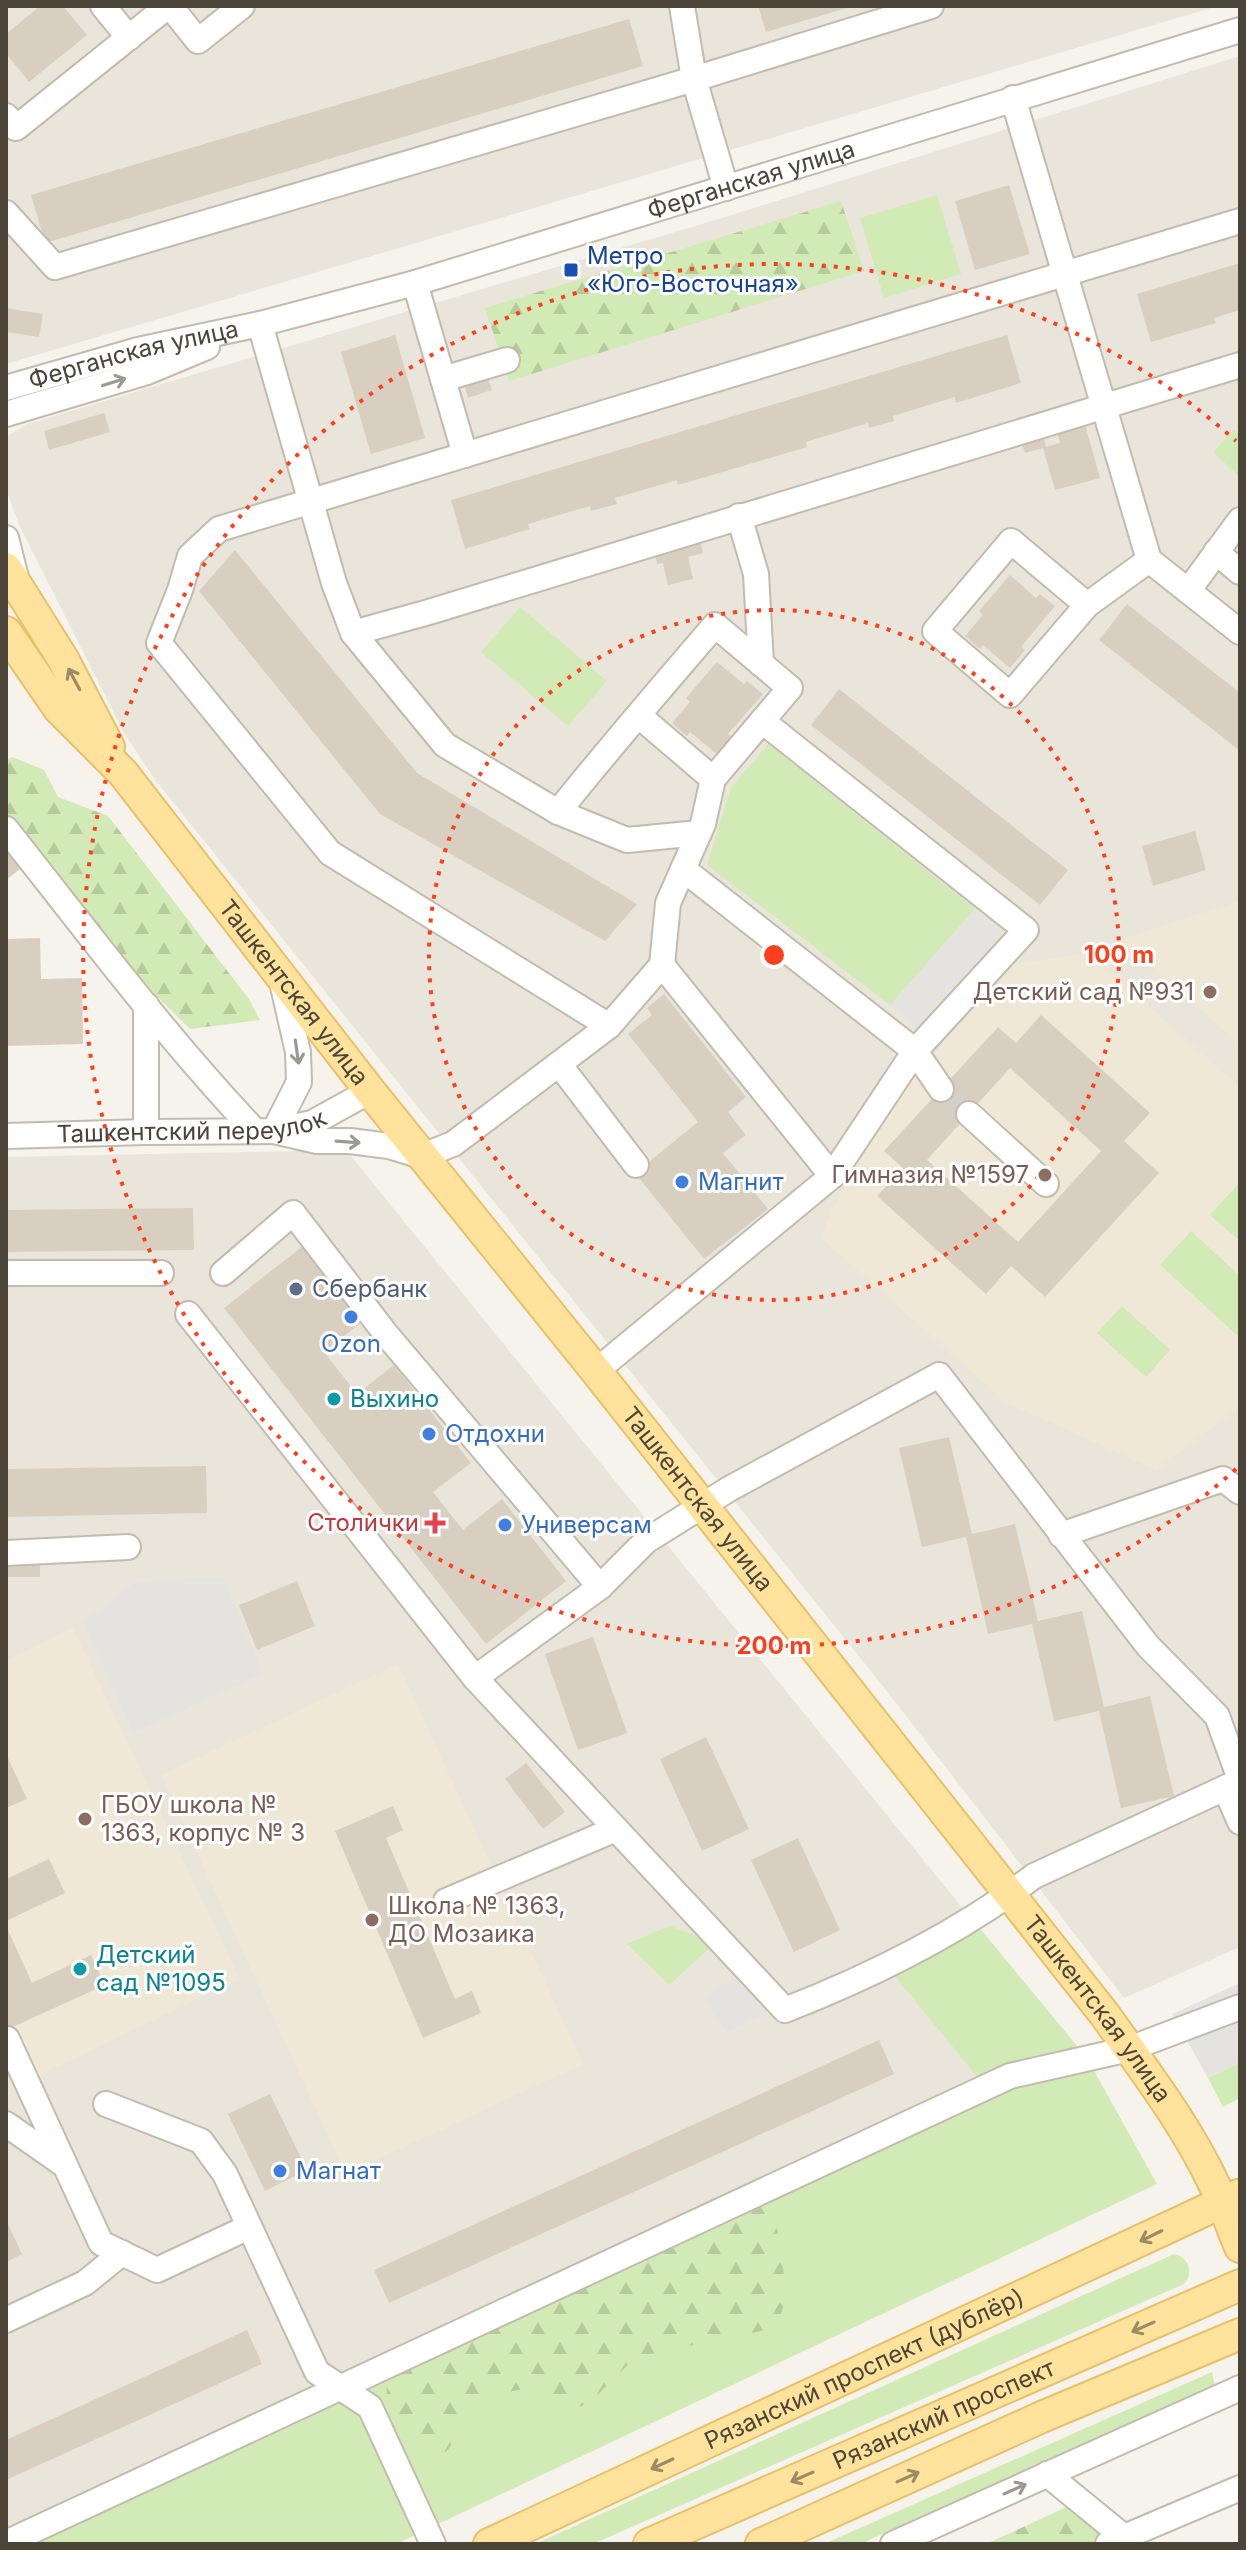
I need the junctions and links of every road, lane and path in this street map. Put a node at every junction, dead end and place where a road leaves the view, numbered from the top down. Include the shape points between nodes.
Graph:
1 (103, 6) edge
2 (169, 6) edge
3 (242, 6) edge
4 (682, 6) edge
5 (931, 6) edge
6 (1240, 30) edge
7 (129, 38) junction
8 (694, 79) junction
9 (1013, 98) junction
10 (9, 131) edge
11 (726, 188) junction
12 (6, 213) edge
13 (1240, 221) edge
14 (1065, 274) junction
15 (415, 283) junction
16 (260, 324) junction
17 (507, 360) dead end
18 (1240, 365) edge
19 (443, 379) junction
20 (12, 384) edge
21 (1104, 406) junction
22 (9, 416) edge
23 (465, 455) junction
24 (311, 502) junction
25 (739, 516) junction
26 (1240, 520) edge
27 (6, 538) edge
28 (1216, 552) junction
29 (1149, 560) junction
30 (1240, 572) edge
31 (12, 578) edge
32 (1188, 591) junction
33 (1087, 605) junction
34 (6, 632) edge
35 (1240, 632) edge
36 (353, 633) junction
37 (761, 664) junction
38 (638, 715) junction
39 (762, 721) junction
40 (123, 773) junction
41 (713, 779) junction
42 (558, 812) junction
43 (6, 829) edge
44 (699, 833) junction
45 (683, 869) junction
46 (662, 965) junction
47 (281, 976) junction
48 (146, 1005) junction
49 (609, 1026) junction
50 (915, 1051) junction
51 (559, 1064) junction
52 (941, 1089) tunnel mouth
53 (370, 1091) junction
54 (969, 1114) tunnel mouth
55 (264, 1131) junction
56 (146, 1132) junction
57 (6, 1136) edge
58 (422, 1156) junction
59 (636, 1165) dead end
60 (832, 1176) junction
61 (1046, 1184) dead end
62 (6, 1273) edge
63 (161, 1273) dead end
64 (223, 1273) dead end
65 (188, 1314) dead end
66 (596, 1371) junction
67 (1240, 1492) edge
68 (703, 1506) junction
69 (1061, 1535) junction
70 (128, 1547) dead end
71 (6, 1553) edge
72 (600, 1587) junction
73 (475, 1678) junction
74 (1235, 1783) edge
75 (1240, 1822) edge
76 (616, 1829) junction
77 (1010, 1895) junction
78 (446, 1901) dead end
79 (1240, 2007) edge
80 (7, 2039) edge
81 (1129, 2049) junction
82 (106, 2104) dead end
83 (6, 2124) edge
84 (65, 2166) junction
85 (1231, 2198) edge
86 (249, 2227) junction
87 (1240, 2247) edge
88 (122, 2253) junction
89 (1240, 2285) edge
90 (6, 2320) edge
91 (1240, 2334) edge
92 (338, 2388) junction
93 (1240, 2388) edge
94 (1047, 2474) junction
95 (1240, 2488) edge
96 (1126, 2539) edge
97 (6, 2543) edge
98 (433, 2544) edge
99 (489, 2544) edge
100 (649, 2544) edge
101 (761, 2544) edge
102 (893, 2544) edge

1 - 7 street
2 - 3 street via 198,41
2 - 7 street
4 - 8 street
5 - 8 street
6 - 9 street, Ферганская улица
7 - 10 street
8 - 11 street
8 - 12 street via 55,267
9 - 11 street, Ферганская улица
9 - 14 street
11 - 15 street, Ферганская улица
13 - 14 street
14 - 21 street
14 - 23 street
15 - 16 street, Ферганская улица
15 - 19 street
16 - 20 street, Ферганская улица
22 -> 16 street, Ферганская улица via 147,372
16 - 24 street
17 - 19 street
18 - 21 street
19 - 23 street
21 - 25 street
21 - 29 street
23 - 24 street
24 - 36 street
24 - 49 street via 219,529 190,556 159,643 330,853
25 - 36 street
25 - 37 street via 756,574
26 - 28 street
27 - 31 street
28 - 30 street
28 - 32 street
29 - 32 street
29 - 33 street
40 -> 31 main road, Ташкентская улица via 63,659
32 - 35 street
33 - 33 street via 1010,695 935,631 1011,541
34 - 40 main road, Ташкентская улица via 59,709
36 - 42 street via 445,745
37 - 38 street via 715,625
37 - 39 street via 790,688
38 - 41 street
38 - 42 street
39 - 41 street
39 - 50 street via 1026,930
40 - 47 main road, Ташкентская улица
41 - 44 street
42 - 44 street via 627,840
43 - 48 street
44 - 45 street
45 - 46 street via 668,903
45 - 50 street
46 - 49 street
46 - 60 street
47 - 53 main road, Ташкентская улица
47 -> 55 street via 298,1052 299,1082
48 - 55 street via 224,1098
48 - 56 street
49 - 51 street
50 - 52 street
50 - 60 street
51 - 58 street via 453,1144
51 - 59 street
53 - 55 street, Ташкентский переулок via 312,1123
53 - 58 main road, Ташкентская улица
54 - 61 street
55 - 56 street, Ташкентский переулок
55 -> 58 street via 389,1146
56 - 57 street, Ташкентский переулок
58 - 66 main road, Ташкентская улица
60 - 66 street
62 - 63 street
64 - 72 street via 293,1213 386,1334
65 - 73 street
66 - 68 main road, Ташкентская улица
67 - 69 street via 1223,1479
68 - 69 street via 939,1375
68 - 72 street via 646,1541
68 - 77 main road, Ташкентская улица
69 - 74 street via 1148,1646 1217,1716
70 - 71 street
72 - 73 street
73 - 76 street
74 - 75 street
74 - 77 street via 1034,1876
76 - 77 street via 785,2010 911,1954
76 - 78 street
77 - 81 main road, Ташкентская улица
79 - 81 street
80 - 84 street
81 - 85 main road, Ташкентская улица via 1165,2098 1214,2183
81 - 92 street via 1010,2076
82 - 86 street via 201,2141 225,2174
83 - 84 street
84 - 88 street via 101,2243
85 - 87 main road, Ташкентская улица
85 -> 99 main road, Рязанский проспект (дублёр)
86 - 88 street via 157,2270
86 - 92 street via 317,2372
88 - 90 street via 85,2283
89 -> 100 main road, Рязанский проспект
101 -> 91 main road, Рязанский проспект
92 - 97 street
92 - 98 street via 370,2407
93 - 94 street
94 - 96 street
102 -> 94 street
95 - 96 street

